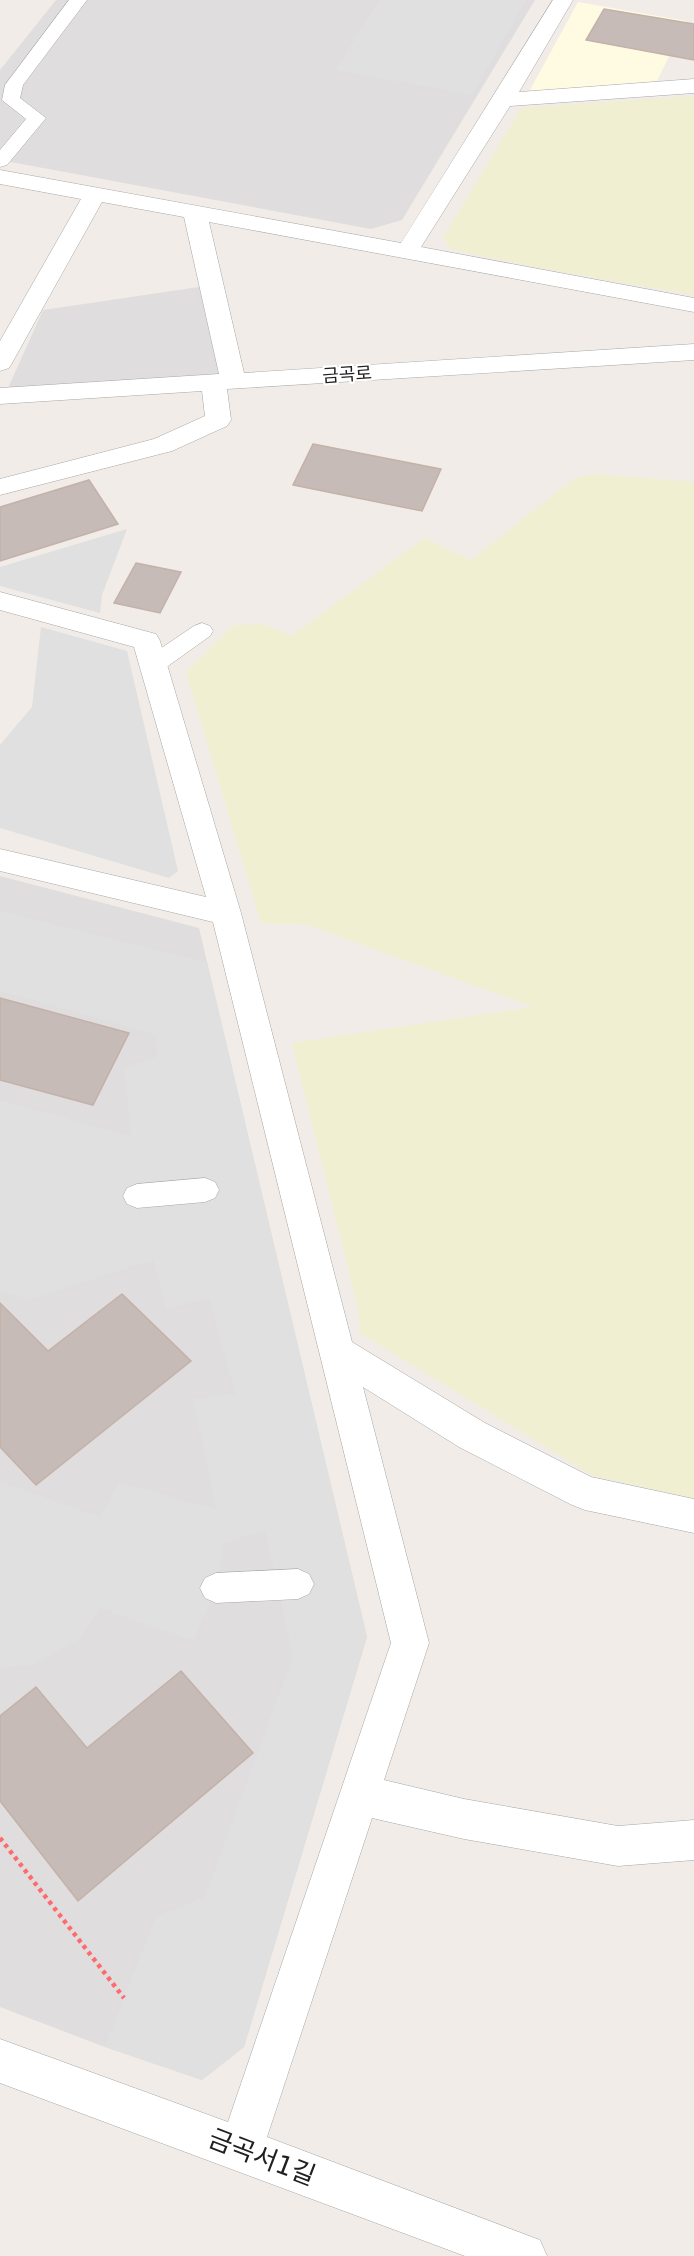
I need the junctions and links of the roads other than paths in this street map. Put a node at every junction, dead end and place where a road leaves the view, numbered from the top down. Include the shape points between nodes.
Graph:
1 (78, 0) edge
2 (563, 0) edge
3 (694, 86) edge
4 (503, 100) junction
5 (0, 161) edge
6 (0, 177) edge
7 (95, 194) junction
8 (195, 213) junction
9 (406, 251) junction
10 (694, 305) edge
11 (694, 352) edge
12 (0, 363) edge
13 (224, 382) junction
14 (0, 396) edge
15 (0, 487) edge
16 (0, 601) edge
17 (202, 631) dead end
18 (153, 665) junction
19 (0, 860) edge
20 (226, 913) junction
21 (205, 1190) dead end
22 (137, 1196) dead end
23 (337, 1352) junction
24 (694, 1516) edge
25 (298, 1584) dead end
26 (216, 1588) dead end
27 (360, 1795) junction
28 (694, 1840) edge
29 (0, 2061) edge
30 (241, 2149) junction
31 (524, 2256) edge

1 - 5 lane via 14,85 10,100 37,118
2 - 4 street
3 - 4 street
4 - 9 street
6 - 7 street
7 - 8 street
7 - 12 street
8 - 9 street
8 - 13 street
9 - 10 street
11 - 13 street, 금곡로
13 - 14 street, 금곡로
13 - 15 street via 218,420 163,445
16 - 18 street via 146,641
17 - 18 lane
18 - 20 street
19 - 20 street
20 - 23 street
21 - 22 lane
23 - 24 street via 472,1435 585,1493
23 - 27 street via 410,1643
25 - 26 lane
27 - 28 street via 464,1819 618,1846
27 - 30 street
29 - 30 street, 금곡서1길
30 - 31 street, 금곡서1길

